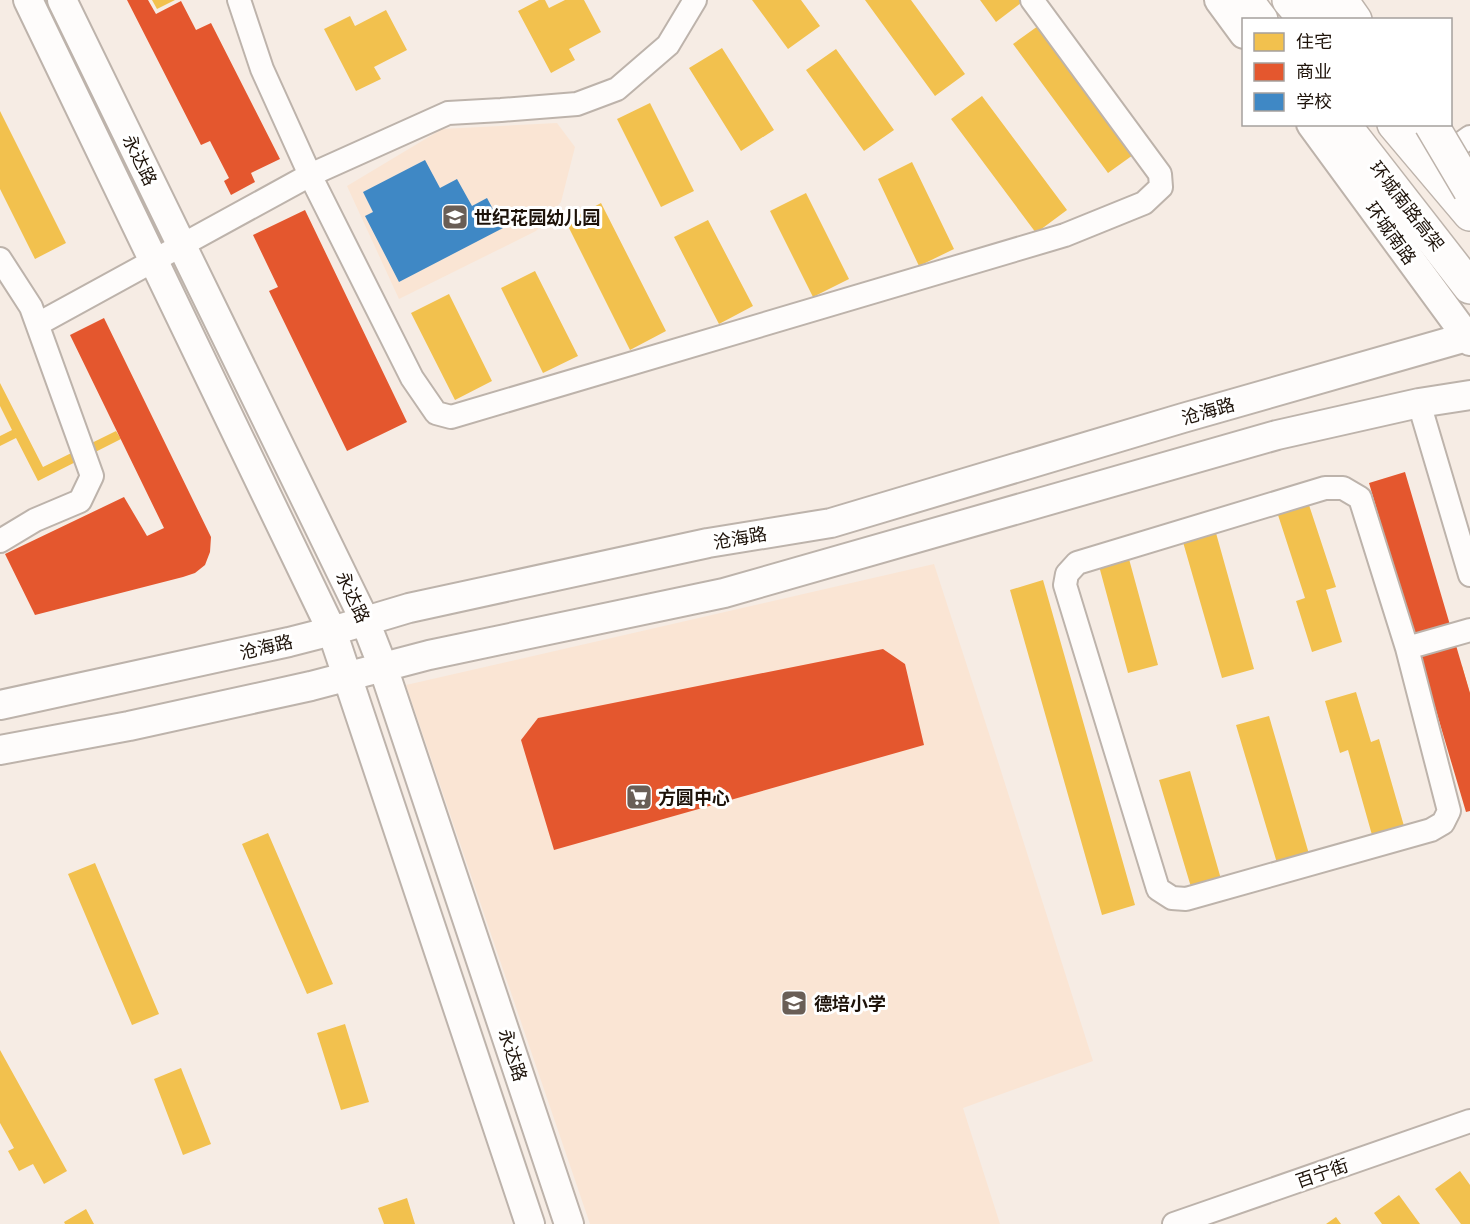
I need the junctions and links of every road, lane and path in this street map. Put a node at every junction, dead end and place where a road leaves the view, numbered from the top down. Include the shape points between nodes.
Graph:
1 (28, 0) edge
2 (62, 0) edge
3 (239, 0) edge
4 (695, 0) edge
5 (1032, 0) edge
6 (1219, 0) edge
7 (1246, 0) edge
8 (1289, 0) edge
9 (1320, 0) edge
10 (1341, 0) edge
11 (1260, 18) edge
12 (1304, 18) edge
13 (1335, 18) edge
14 (1354, 18) edge
15 (1242, 31) edge
16 (1312, 126) edge
17 (1345, 126) edge
18 (1396, 126) edge
19 (1429, 126) edge
20 (1432, 126) edge
21 (1460, 145) edge
22 (310, 175) junction
23 (1470, 177) edge
24 (1470, 190) edge
25 (1470, 214) edge
26 (182, 245) junction
27 (0, 259) edge
28 (153, 261) junction
29 (1470, 287) edge
30 (38, 324) junction
31 (1469, 338) edge
32 (1470, 394) edge
33 (1419, 403) junction
34 (0, 541) edge
35 (1470, 575) edge
36 (365, 621) junction
37 (1470, 630) edge
38 (332, 631) junction
39 (1407, 648) junction
40 (383, 667) junction
41 (347, 677) junction
42 (0, 705) edge
43 (0, 750) edge
44 (1470, 1121) edge
45 (530, 1224) edge
46 (569, 1224) edge
47 (1174, 1224) edge

1 - 28 main road, 永达路
2 - 26 main road, 永达路
3 - 22 street via 262,69
4 - 22 street via 668,45 617,89 577,104 448,112
5 - 22 street via 1160,174 1161,187 1144,203 1065,235 451,417 436,413 412,378
6 - 15 main road
7 - 11 highway
8 - 12 highway
9 - 13 main road
10 - 14 highway
16 - 31 main road, 环城南路
17 - 29 highway, 环城南路高架
18 - 25 highway
19 - 21 main road
20 - 24 highway, bridge
21 - 23 main road
22 - 26 street
26 - 28 street
26 - 36 main road, 永达路
27 - 30 street
28 - 30 street
28 - 38 main road, 永达路
30 - 34 street via 92,476 80,501 35,520
31 - 36 main road, 沧海路 via 831,523 708,543
32 - 33 main road
33 - 35 street
33 - 40 main road via 1277,435 724,593
36 - 38 main road, 沧海路
36 - 40 main road, 永达路
37 - 39 street
38 - 41 main road, 永达路
38 - 42 main road, 沧海路
39 - 39 street via 1360,498 1343,488 1325,488 1077,563 1067,574 1065,585 1158,889 1172,898 1197,896 1431,830 1443,823 1449,811
40 - 41 main road
40 - 46 main road, 永达路
41 - 43 main road via 129,726
41 - 45 main road, 永达路
44 - 47 street, 百宁街

